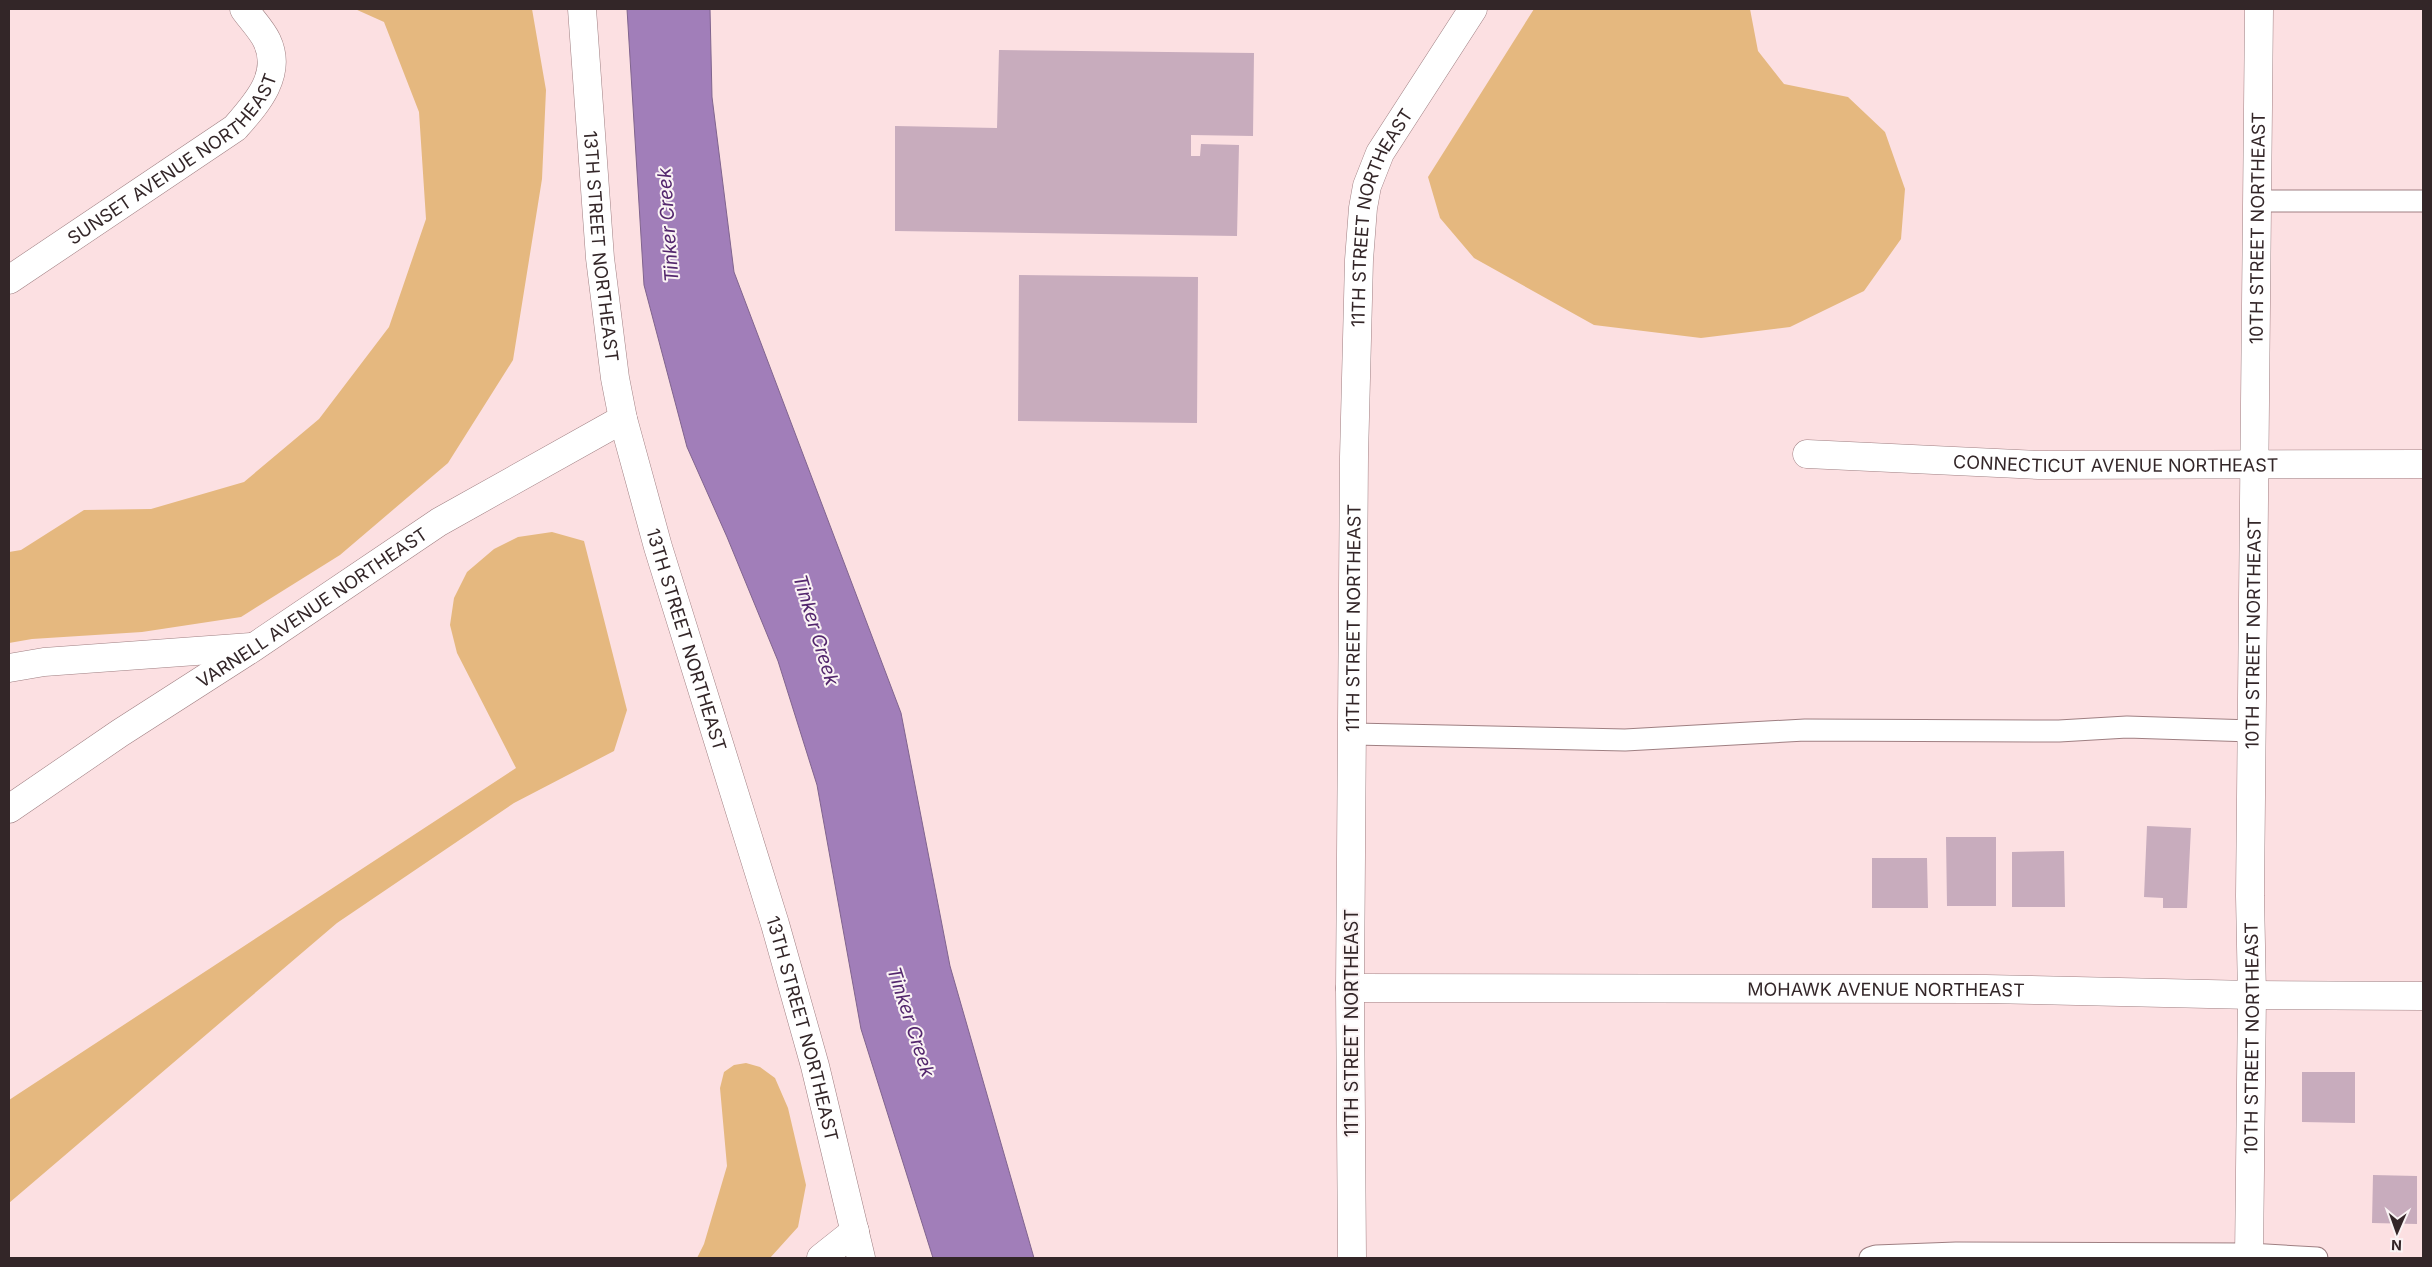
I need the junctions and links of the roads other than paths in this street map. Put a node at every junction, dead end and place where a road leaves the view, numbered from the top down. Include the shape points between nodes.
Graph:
1 (244, 9) edge
2 (582, 9) edge
3 (1473, 9) edge
4 (2260, 9) edge
5 (2258, 201) junction
6 (2423, 201) edge
7 (9, 280) edge
8 (623, 419) junction
9 (1808, 454) dead end
10 (2256, 463) junction
11 (2423, 464) edge
12 (254, 647) junction
13 (9, 668) edge
14 (2252, 731) junction
15 (1354, 734) junction
16 (9, 809) edge
17 (1350, 988) junction
18 (2252, 995) junction
19 (2423, 996) edge
20 (855, 1230) junction
21 (2249, 1256) edge
22 (821, 1258) edge
23 (862, 1258) edge
24 (1352, 1258) edge
25 (1870, 1258) edge
26 (2317, 1258) edge

1 - 7 street, SUNSET AVENUE NORTHEAST via 267,41 272,58 270,76 260,100 235,128
2 - 8 street, 13TH STREET NORTHEAST via 600,258
3 - 15 street, 11TH STREET NORTHEAST via 1380,152 1367,186 1363,208 1355,448
4 - 5 street, 10TH STREET NORTHEAST
5 - 6 lane
5 - 10 street, 10TH STREET NORTHEAST
8 - 12 street, VARNELL AVENUE NORTHEAST via 439,522
8 - 20 street, 13TH STREET NORTHEAST via 658,548 778,933
9 - 10 street, CONNECTICUT AVENUE NORTHEAST via 2040,465
10 - 11 street, CONNECTICUT AVENUE NORTHEAST
10 - 14 street, 10TH STREET NORTHEAST
12 - 13 street via 44,662
12 - 16 street, VARNELL AVENUE NORTHEAST via 120,732
14 - 15 lane via 2127,727 2059,731 1805,730 1625,740
14 - 18 street, 10TH STREET NORTHEAST
15 - 17 street, 11TH STREET NORTHEAST
17 - 18 street, MOHAWK AVENUE NORTHEAST via 1986,989
17 - 24 street, 11TH STREET NORTHEAST
18 - 19 street, MOHAWK AVENUE NORTHEAST
18 - 21 street, 10TH STREET NORTHEAST
20 - 22 street
20 - 23 street, 13TH STREET NORTHEAST
21 - 25 lane via 1956,1253
21 - 26 lane

